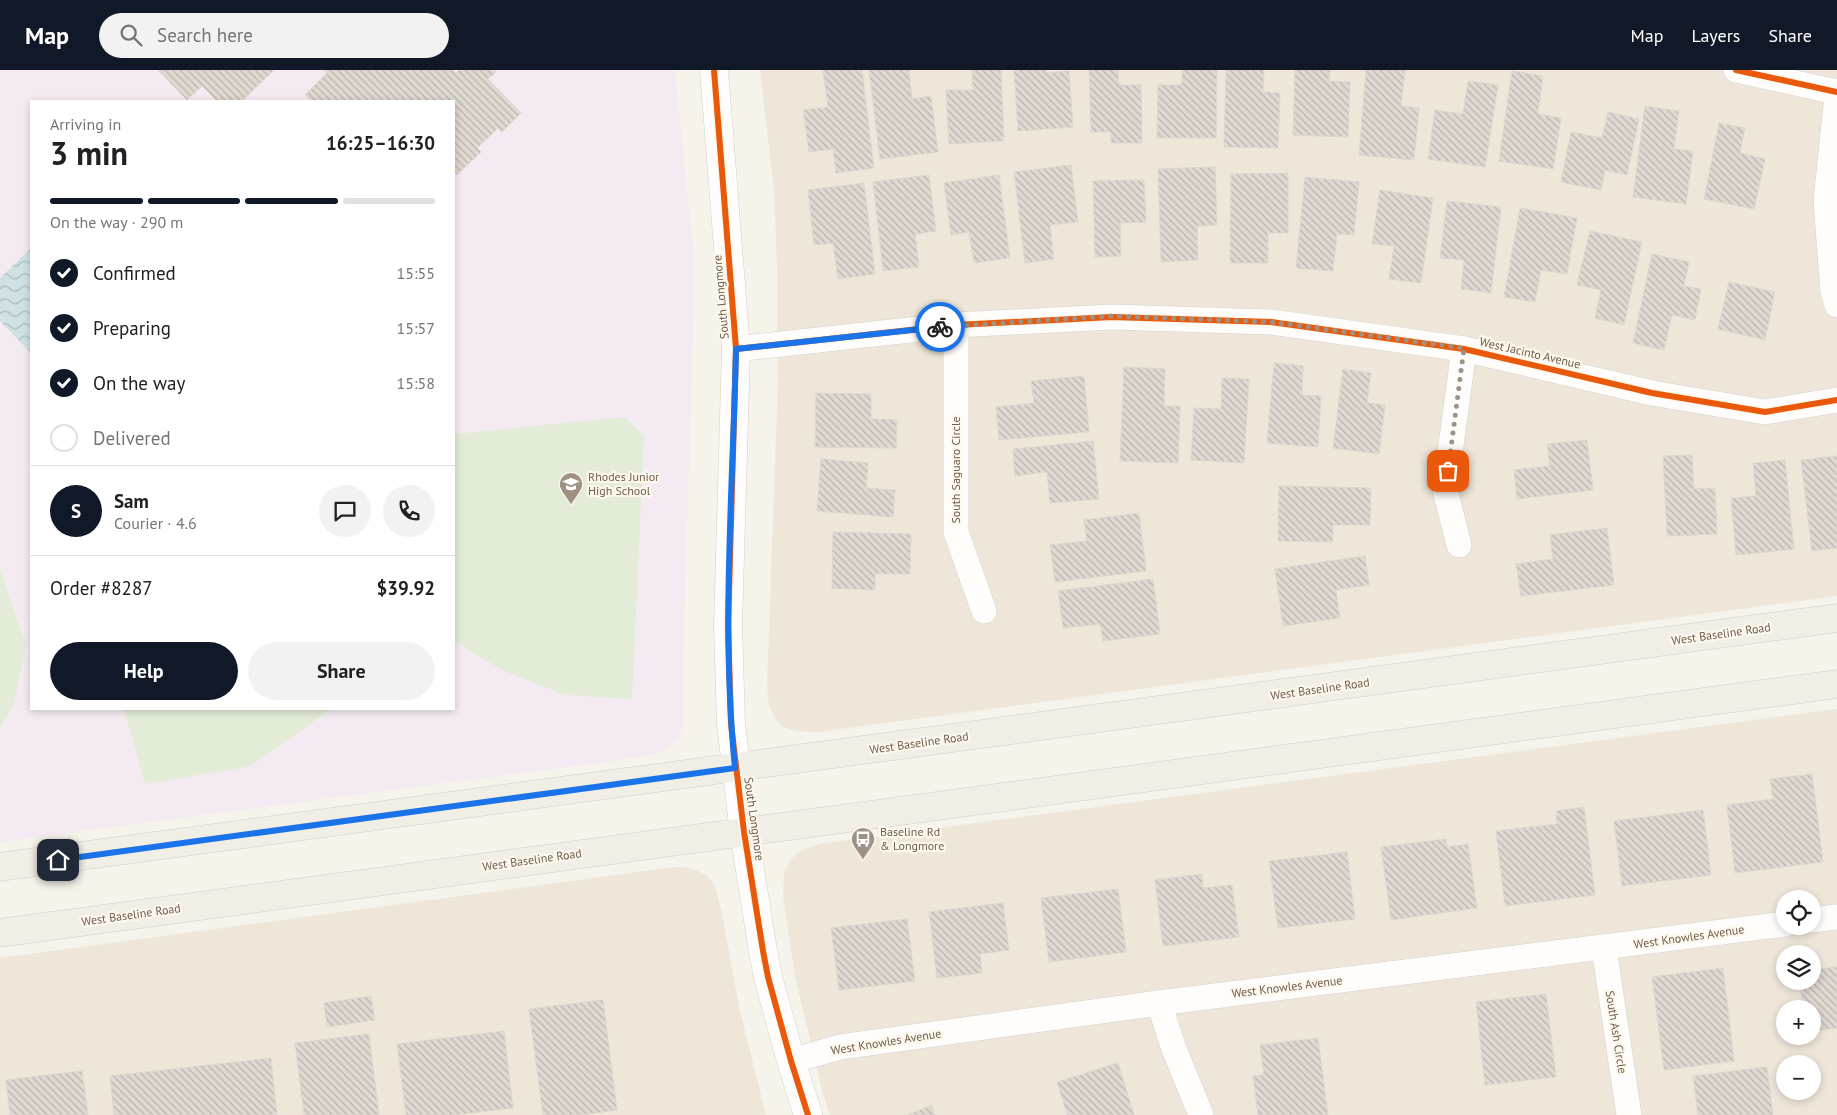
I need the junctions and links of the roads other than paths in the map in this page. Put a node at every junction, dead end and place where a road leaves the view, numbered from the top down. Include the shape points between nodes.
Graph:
1 (714, 70) edge
2 (1736, 70) edge
3 (1837, 94) edge
4 (1837, 305) edge
5 (956, 325) junction
6 (1464, 348) junction
7 (736, 349) junction
8 (1837, 400) edge
9 (1459, 545) dead end
10 (984, 610) dead end
11 (1837, 618) edge
12 (1837, 684) edge
13 (735, 768) junction
14 (744, 832) junction
15 (0, 867) edge
16 (1837, 917) edge
17 (1821, 919) edge
18 (1776, 925) edge
19 (0, 933) edge
20 (1604, 948) junction
21 (1159, 1003) junction
22 (791, 1061) junction
23 (808, 1115) edge
24 (1202, 1115) edge
25 (1629, 1115) edge

1 - 7 street, South Longmore
2 - 3 street
3 - 4 street via 1826,200 1833,292
5 - 6 street, West Jacinto Avenue via 1112,316 1271,322
5 - 7 street, West Jacinto Avenue
5 - 10 street, South Saguaro Circle via 956,532
6 - 8 street, West Jacinto Avenue via 1652,393 1766,412
6 - 9 street via 1445,490
7 - 13 street, South Longmore via 728,626
11 - 13 main road, West Baseline Road
12 - 14 main road, West Baseline Road
13 - 14 street, South Longmore
13 - 15 main road, West Baseline Road
14 - 19 main road, West Baseline Road
14 - 22 street, South Longmore via 767,968
16 - 17 street
18 - 20 street, West Knowles Avenue
20 - 21 street, West Knowles Avenue
20 - 25 street, South Ash Circle
21 - 22 street, West Knowles Avenue via 840,1047
21 - 24 street
22 - 23 street, South Longmore

